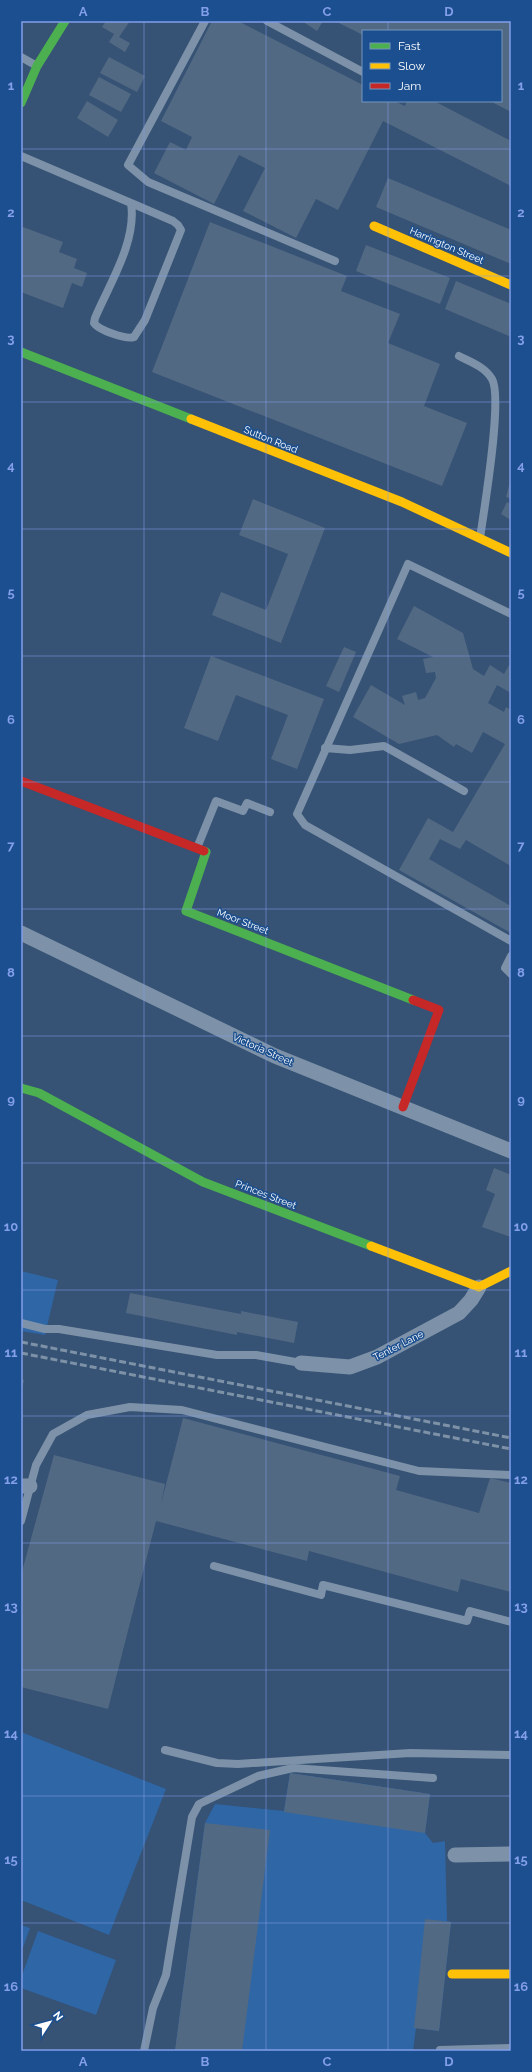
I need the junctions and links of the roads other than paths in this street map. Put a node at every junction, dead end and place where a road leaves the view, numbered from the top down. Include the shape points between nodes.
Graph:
1 (65, 21) edge
2 (205, 21) edge
3 (267, 21) edge
4 (21, 57) edge
5 (37, 66) junction
6 (362, 71) edge
7 (21, 103) edge
8 (21, 156) edge
9 (132, 203) junction
10 (374, 226) dead end
11 (335, 261) dead end
12 (511, 285) edge
13 (21, 352) edge
14 (459, 356) dead end
15 (480, 538) junction
16 (511, 553) edge
17 (511, 614) edge
18 (325, 748) junction
19 (21, 781) edge
20 (464, 791) dead end
21 (270, 812) dead end
22 (197, 849) junction
23 (21, 933) edge
24 (511, 941) edge
25 (511, 956) edge
26 (511, 974) edge
27 (21, 1088) edge
28 (403, 1107) junction
29 (511, 1151) edge
30 (511, 1271) edge
31 (479, 1287) junction
32 (21, 1323) edge
33 (301, 1363) joint
34 (511, 1475) edge
35 (26, 1486) edge
36 (21, 1521) edge
37 (214, 1566) dead end
38 (511, 1622) edge
39 (165, 1750) dead end
40 (511, 1755) edge
41 (277, 1762) junction
42 (273, 1772) junction
43 (433, 1778) dead end
44 (511, 1854) edge
45 (455, 1856) dead end
46 (452, 1974) dead end
47 (511, 1974) edge
48 (511, 2048) edge
49 (440, 2050) dead end
50 (144, 2051) edge

1 - 5 main road
2 - 11 lane via 128,165 148,182
3 - 6 lane
4 - 5 lane
5 - 7 main road
8 - 9 lane
9 - 9 lane via 129,241 94,323 98,328 128,338 134,337 145,320 181,230 173,221
10 - 12 main road, Harrington Street
13 - 15 main road, Sutton Road via 402,502
14 - 15 lane via 480,366 492,379 495,388 496,416
15 - 16 main road, Sutton Road
17 - 18 lane via 408,564
18 - 20 lane via 350,750 384,746
18 - 24 lane via 297,814 305,825
19 - 22 main road
21 - 22 lane via 247,803 243,811 216,801
22 - 28 main road, Moor Street via 206,852 186,911 439,1010
23 - 28 street, Victoria Street via 275,1056
25 - 26 lane via 505,968
27 - 31 main road, Princes Street via 39,1093 204,1182
28 - 29 street, Victoria Street
30 - 31 main road
31 - 33 street, Tenter Lane via 459,1313 377,1357 350,1368
32 - 33 lane via 45,1329 59,1329 217,1355 256,1355
34 - 35 lane via 418,1471 182,1410 130,1407 87,1415 53,1434
35 - 36 lane
37 - 38 lane via 321,1595 323,1585 467,1621 470,1611
39 - 41 lane via 217,1763
40 - 41 lane via 410,1754
41 - 42 lane
42 - 43 lane via 293,1768
42 - 50 lane via 258,1776 199,1804 192,1817 166,1975 153,2008
44 - 45 street
46 - 47 main road
48 - 49 lane

